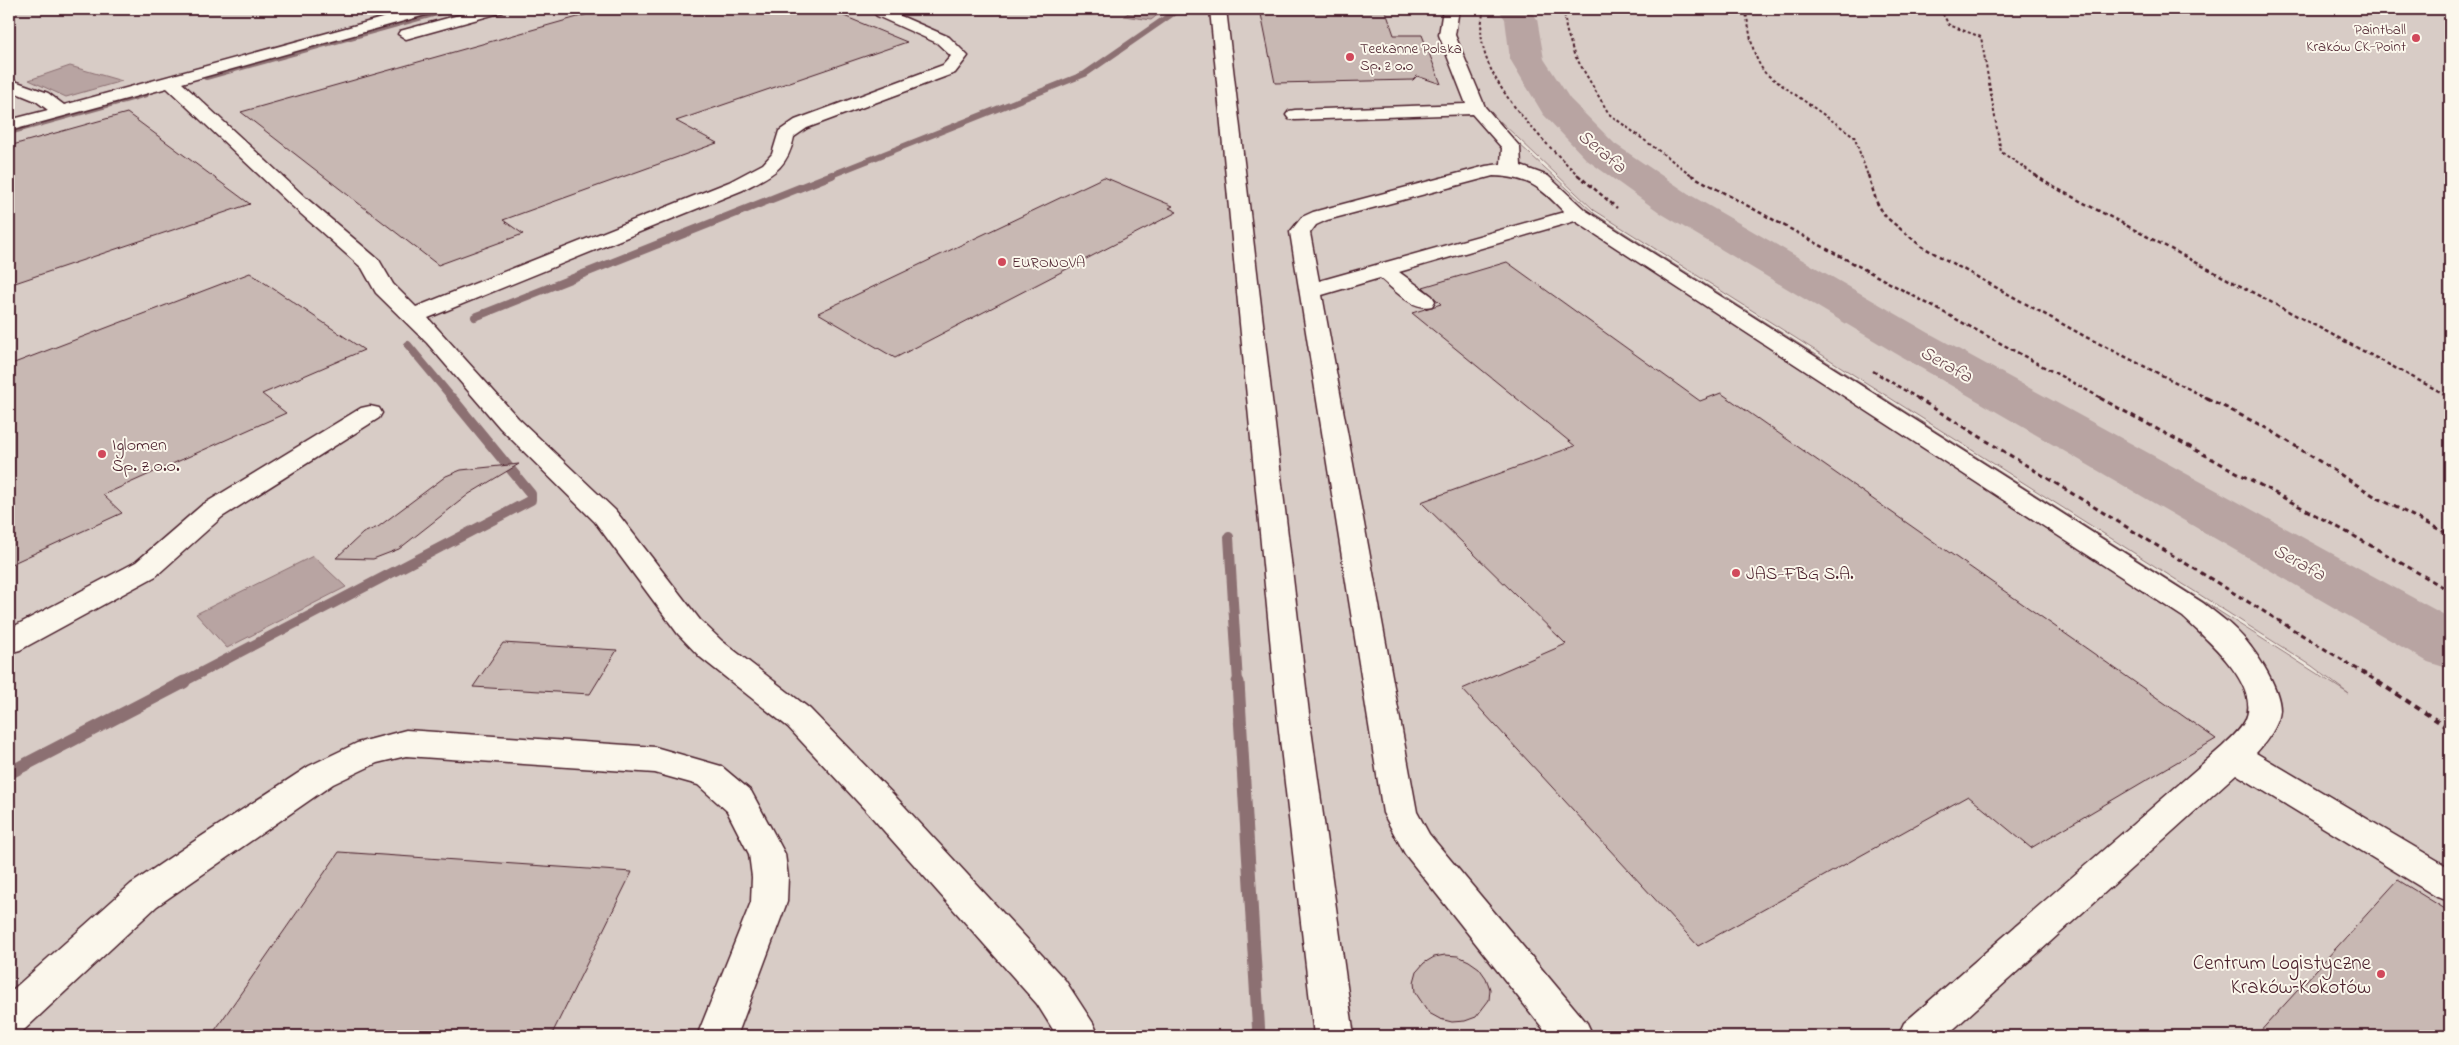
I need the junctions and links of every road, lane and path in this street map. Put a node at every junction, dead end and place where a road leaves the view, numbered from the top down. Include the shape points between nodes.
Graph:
1 (431, 9) edge
2 (498, 9) edge
3 (1218, 9) edge
4 (1451, 9) edge
5 (1484, 9) edge
6 (1564, 9) edge
7 (1745, 9) edge
8 (1940, 9) edge
9 (883, 10) edge
10 (387, 39) dead end
11 (171, 82) junction
12 (9, 84) edge
13 (1476, 109) junction
14 (62, 112) junction
15 (1295, 115) dead end
16 (9, 126) edge
17 (1511, 171) junction
18 (1619, 210) dead end
19 (1578, 214) junction
20 (1383, 270) junction
21 (1310, 291) junction
22 (1424, 301) dead end
23 (414, 316) junction
24 (1870, 369) dead end
25 (2450, 397) edge
26 (370, 414) dead end
27 (2450, 535) edge
28 (2450, 590) edge
29 (9, 642) edge
30 (2450, 729) edge
31 (2234, 756) junction
32 (2450, 886) edge
33 (9, 1018) edge
34 (717, 1036) edge
35 (1079, 1036) edge
36 (1334, 1036) edge
37 (1573, 1036) edge
38 (1918, 1036) edge

1 - 11 street
2 - 10 street
3 - 36 street via 1294,722
4 - 13 street via 1447,35
5 - 18 path via 1482,42 1489,65 1503,88 1542,140
6 - 28 path via 1574,54 1609,114 1691,175
7 - 27 path via 1751,51 1756,62 1766,74 1854,136 1877,203 1886,217 1904,232 1962,270 2270,430 2376,496
8 - 25 path via 1949,25 1981,37 2001,152 2050,185
9 - 23 street via 943,40 960,56 950,69 802,124 785,135 781,155 770,168 736,186
11 - 14 street
11 - 23 street via 298,202 362,255 384,288
12 - 14 street via 42,97
13 - 15 street
13 - 17 street via 1511,147
14 - 16 street
17 - 19 street via 1543,178
17 - 21 street via 1493,170 1309,221 1300,232
19 - 20 street
19 - 31 street via 2193,610 2227,639 2249,671 2261,696 2263,718
20 - 21 street
20 - 22 street
21 - 37 street via 1400,813 1417,844
23 - 35 street via 509,423 605,516 689,627 732,666 799,718 888,812 1051,992
24 - 30 path via 2415,704
26 - 29 street via 212,512 146,569
31 - 32 street
31 - 38 street
33 - 34 street via 144,895 214,846 322,775 369,752 406,742 655,760 709,775 739,801 767,854 769,902

